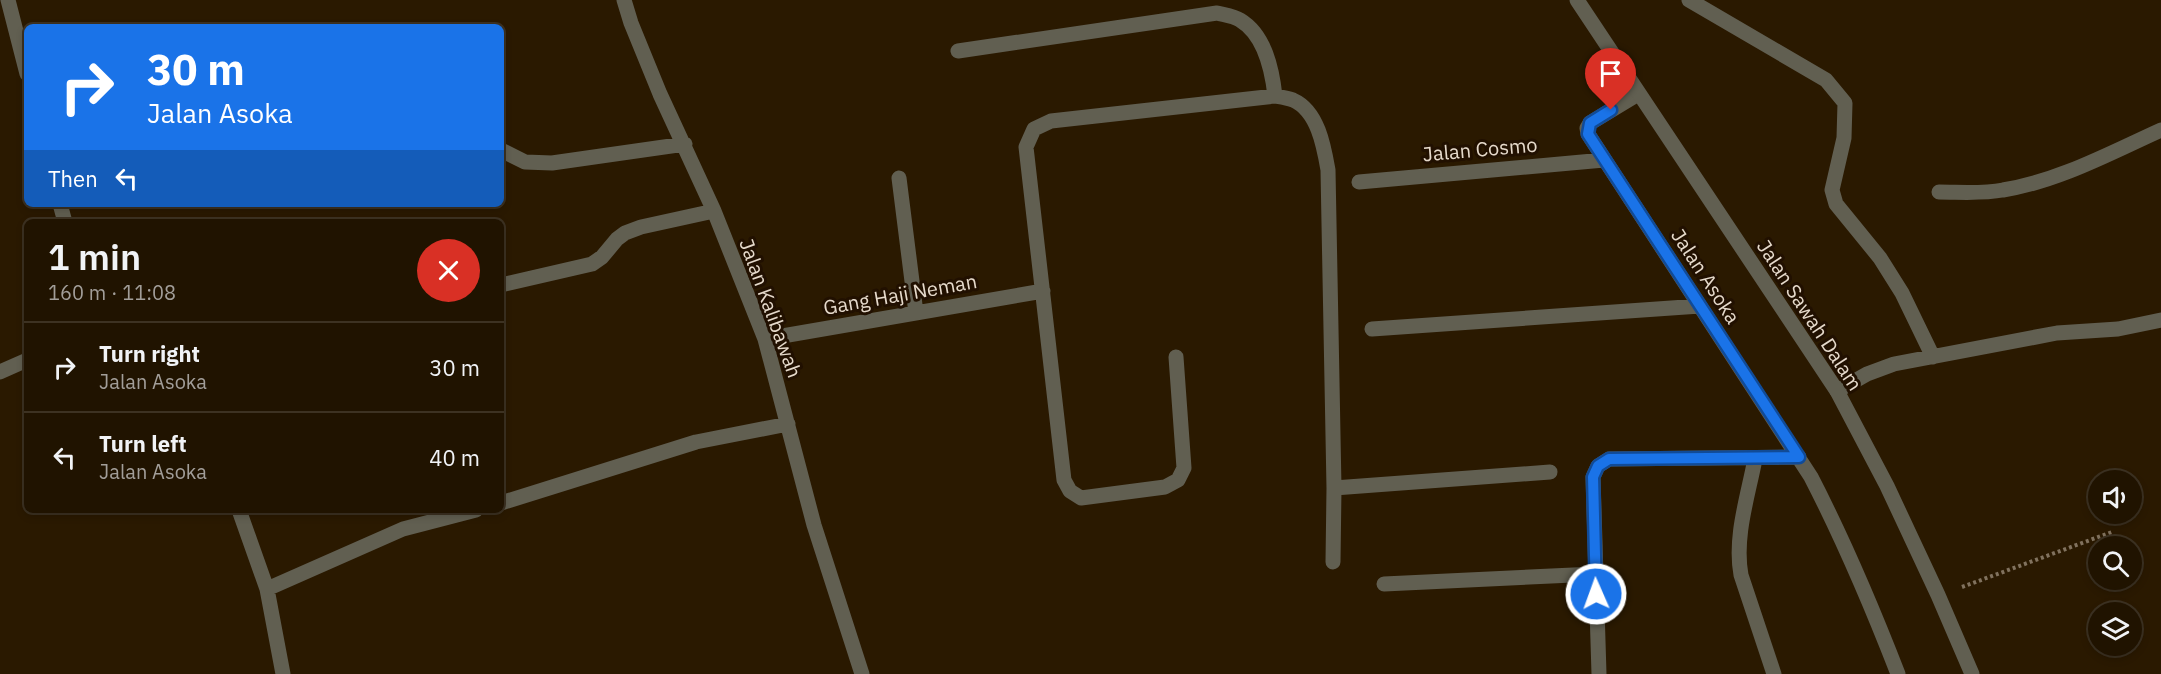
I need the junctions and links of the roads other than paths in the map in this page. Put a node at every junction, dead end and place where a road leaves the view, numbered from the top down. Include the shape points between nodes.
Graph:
1 (8, 0) edge
2 (624, 0) edge
3 (1577, 0) edge
4 (1689, 0) edge
5 (958, 51) dead end
6 (24, 63) edge
7 (1275, 96) junction
8 (1632, 97) junction
9 (2161, 130) edge
10 (685, 144) junction
11 (504, 152) edge
12 (1604, 160) junction
13 (899, 178) dead end
14 (1359, 182) dead end
15 (1939, 192) dead end
16 (714, 212) junction
17 (504, 284) edge
18 (1043, 291) junction
19 (1700, 306) junction
20 (916, 313) junction
21 (2161, 320) edge
22 (1372, 329) dead end
23 (765, 339) junction
24 (1176, 357) dead end
25 (1933, 357) junction
26 (24, 361) edge
27 (0, 372) edge
28 (1837, 391) junction
29 (788, 424) junction
30 (1799, 457) junction
31 (1755, 459) junction
32 (1550, 472) dead end
33 (1334, 488) junction
34 (504, 502) edge
35 (240, 513) edge
36 (464, 513) edge
37 (1333, 562) dead end
38 (1595, 574) junction
39 (1383, 584) dead end
40 (267, 589) junction
41 (283, 674) edge
42 (862, 674) edge
43 (1599, 674) edge
44 (1774, 674) edge
45 (1898, 674) edge
46 (1972, 674) edge

1 - 6 street
2 - 10 street, Jalan Kalibawah via 660,94
3 - 8 street, Jalan Sawah Dalam
4 - 25 street via 1826,80 1845,103 1844,138 1832,190 1836,204 1902,292
5 - 7 street via 1217,13 1238,18 1253,29 1273,76
7 - 18 street via 1051,121 1034,129 1026,147
7 - 33 street via 1294,100 1310,115 1322,138 1328,170
8 - 12 street, Jalan Asoka via 1590,123 1588,134
8 - 28 street, Jalan Sawah Dalam
9 - 15 street via 2076,169 2037,182 2001,191
10 - 11 street via 552,163 525,162
10 - 16 street, Jalan Kalibawah
12 - 14 street, Jalan Cosmo
12 - 19 street, Jalan Asoka
13 - 20 street
16 - 17 street via 641,227 625,233 591,264
16 - 23 street, Jalan Kalibawah
18 - 20 street, Gang Haji Neman
18 - 24 street via 1064,480 1070,491 1081,498 1165,487 1178,480 1185,468
19 - 22 street
19 - 30 street, Jalan Asoka
20 - 23 street, Gang Haji Neman
21 - 25 street via 2118,329 2057,333
23 - 29 street, Jalan Kalibawah
25 - 28 street via 1894,364
26 - 27 street
28 - 46 street, Jalan Sawah Dalam via 1887,486
29 - 34 street via 696,442
29 - 42 street, Jalan Kalibawah via 814,525
30 - 31 street
30 - 45 street, Jalan Asoka via 1840,534
31 - 38 street via 1609,459 1598,466 1593,477
31 - 44 street via 1738,560
32 - 33 street
33 - 37 street
35 - 40 street
36 - 40 street via 403,529
38 - 39 street
38 - 43 street
40 - 41 street

